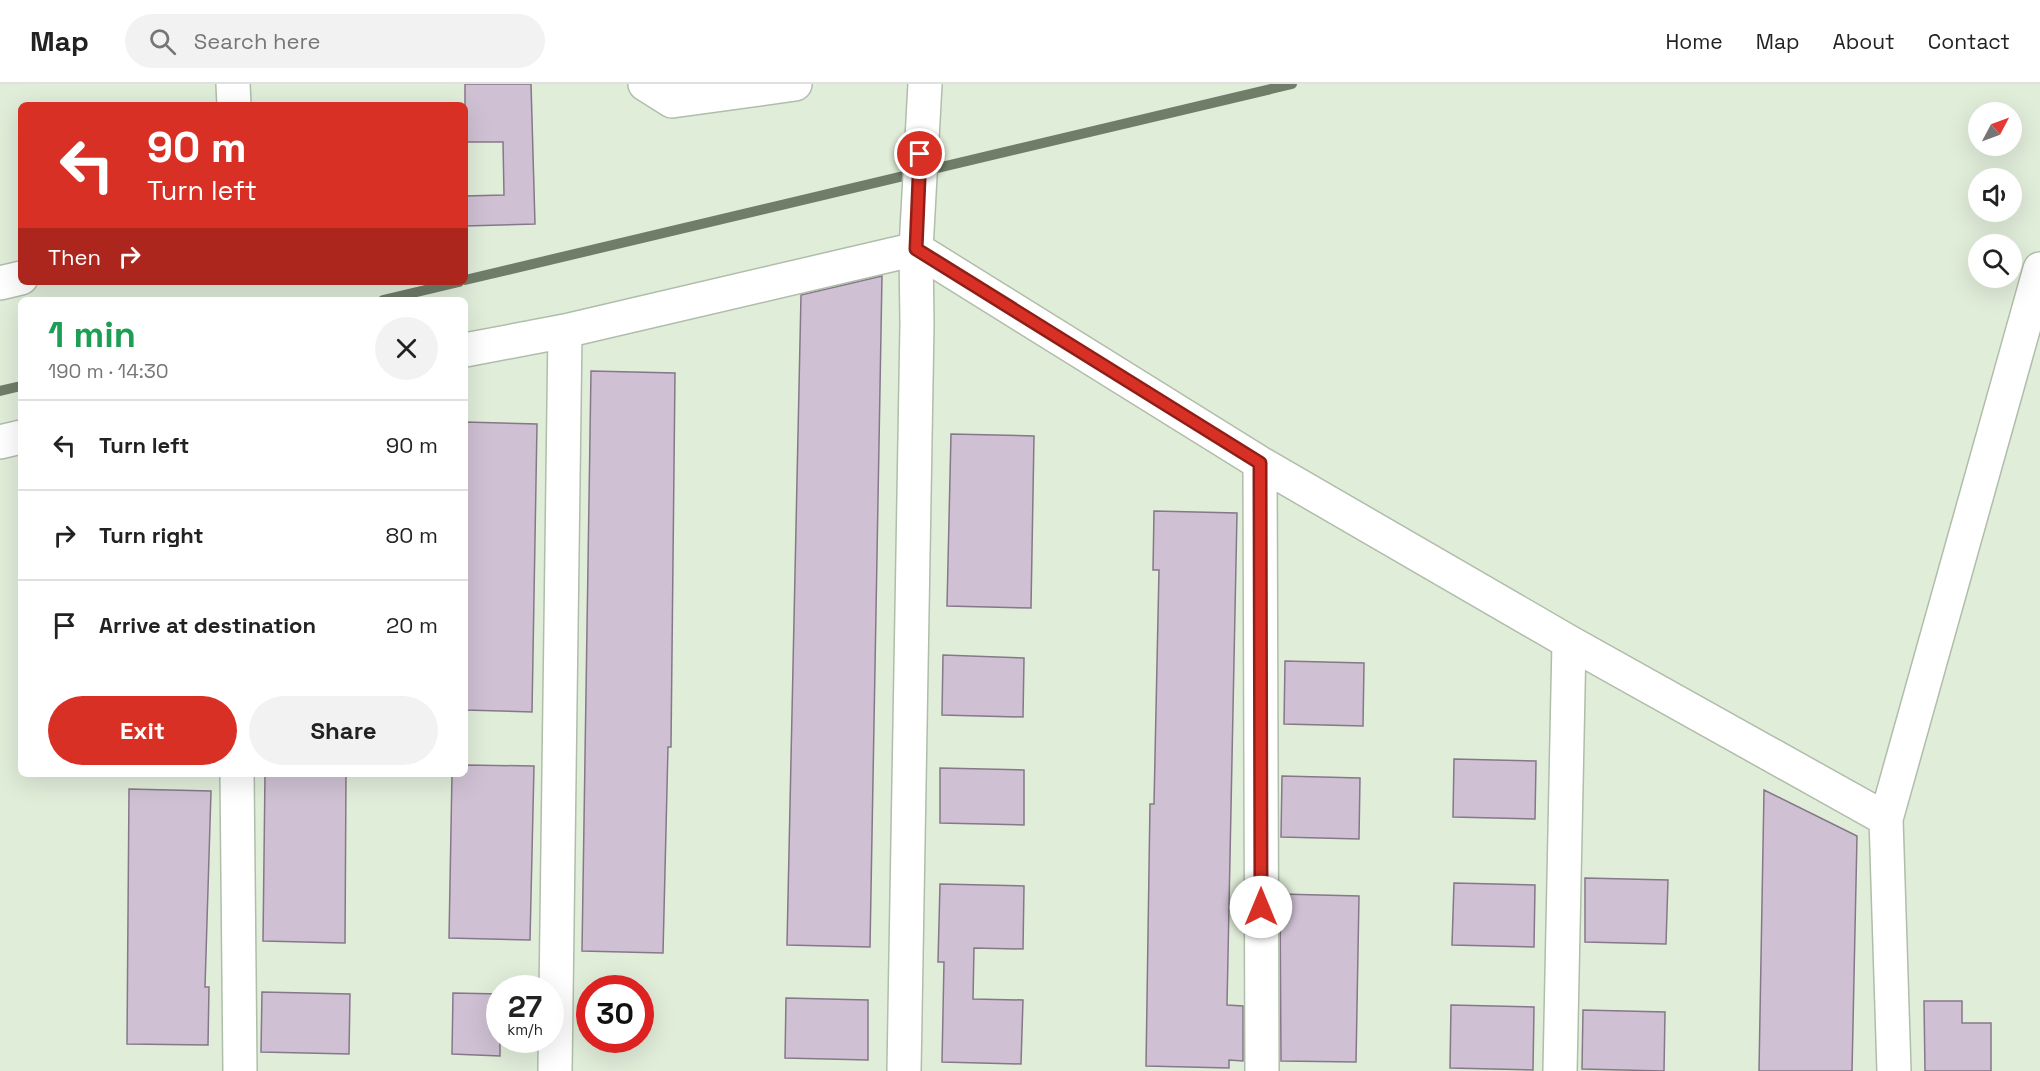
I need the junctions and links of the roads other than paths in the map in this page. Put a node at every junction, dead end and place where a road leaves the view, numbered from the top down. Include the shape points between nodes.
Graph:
1 (233, 84) edge
2 (645, 84) edge
3 (795, 84) edge
4 (925, 84) edge
5 (234, 102) edge
6 (916, 249) junction
7 (2040, 269) edge
8 (18, 279) edge
9 (0, 283) edge
10 (565, 331) junction
11 (468, 349) edge
12 (18, 439) edge
13 (0, 442) edge
14 (1260, 463) junction
15 (1569, 642) junction
16 (237, 777) edge
17 (1886, 819) junction
18 (240, 1071) edge
19 (555, 1071) edge
20 (904, 1071) edge
21 (1262, 1071) edge
22 (1560, 1071) edge
23 (1894, 1071) edge

1 - 5 street
2 - 3 street via 672,101
4 - 6 street
6 - 10 street
6 - 14 street
6 - 20 street
7 - 17 street
8 - 9 street
10 - 11 street
10 - 19 street
12 - 13 street
14 - 15 street
14 - 21 street
15 - 17 street
15 - 22 street
16 - 18 street
17 - 23 street

